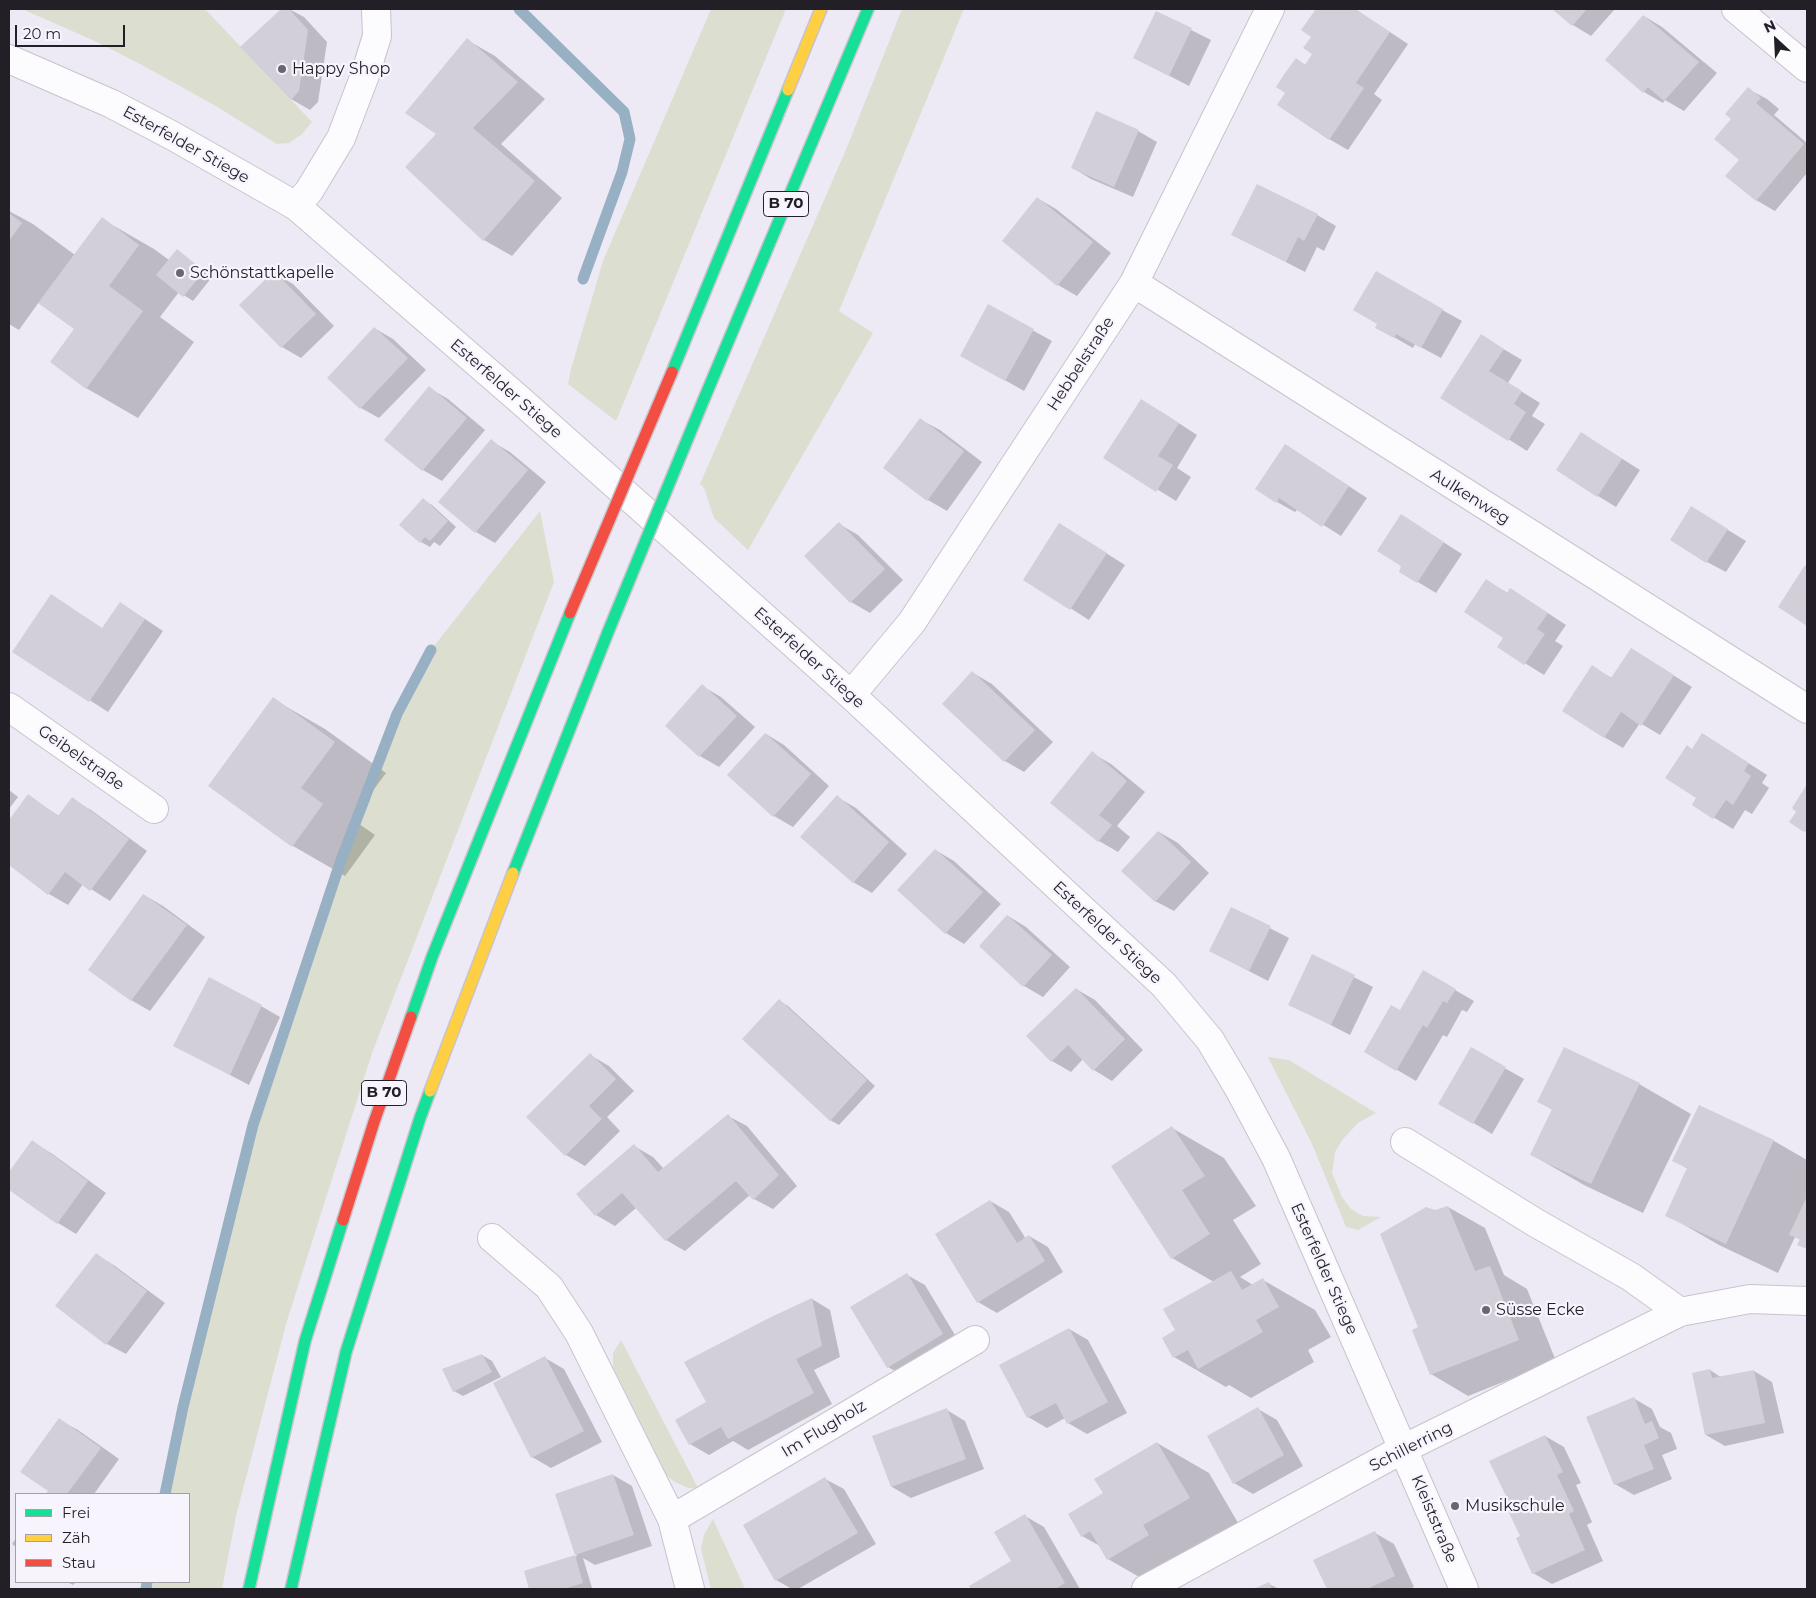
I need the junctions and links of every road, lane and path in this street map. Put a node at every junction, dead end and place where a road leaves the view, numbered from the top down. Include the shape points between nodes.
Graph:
1 (376, 9) edge
2 (821, 9) edge
3 (868, 9) edge
4 (1270, 9) edge
5 (1736, 9) edge
6 (9, 59) edge
7 (1807, 68) edge
8 (296, 206) junction
9 (1134, 283) junction
10 (851, 695) junction
11 (9, 707) edge
12 (1807, 709) edge
13 (154, 809) dead end
14 (1406, 1142) dead end
15 (492, 1238) dead end
16 (1807, 1302) edge
17 (1680, 1312) junction
18 (975, 1340) dead end
19 (1403, 1449) junction
20 (672, 1519) junction
21 (249, 1589) edge
22 (291, 1589) edge
23 (690, 1589) edge
24 (1146, 1589) edge
25 (1464, 1589) edge

1 - 8 street via 376,36 341,138 309,191
2 - 21 highway, B 70, bridge via 570,613 432,957 374,1122 305,1341
3 - 22 highway, B 70, bridge via 608,632 420,1118 346,1352
4 - 9 street, Hebbelstraße
5 - 7 street
6 - 8 street, Esterfelder Stiege via 112,104
8 - 10 street, Esterfelder Stiege via 520,400
9 - 10 street, Hebbelstraße via 912,622
9 - 12 street, Aulkenweg
10 - 19 street, Esterfelder Stiege via 1164,985 1210,1040 1276,1158
11 - 13 street, Geibelstraße
14 - 17 street via 1536,1224 1631,1277
15 - 20 street via 549,1287 579,1333
16 - 17 street via 1750,1299
17 - 19 street, Schillerring
18 - 20 street, Im Flugholz
19 - 24 street, Schillerring
19 - 25 street, Kleiststraße
20 - 23 street

